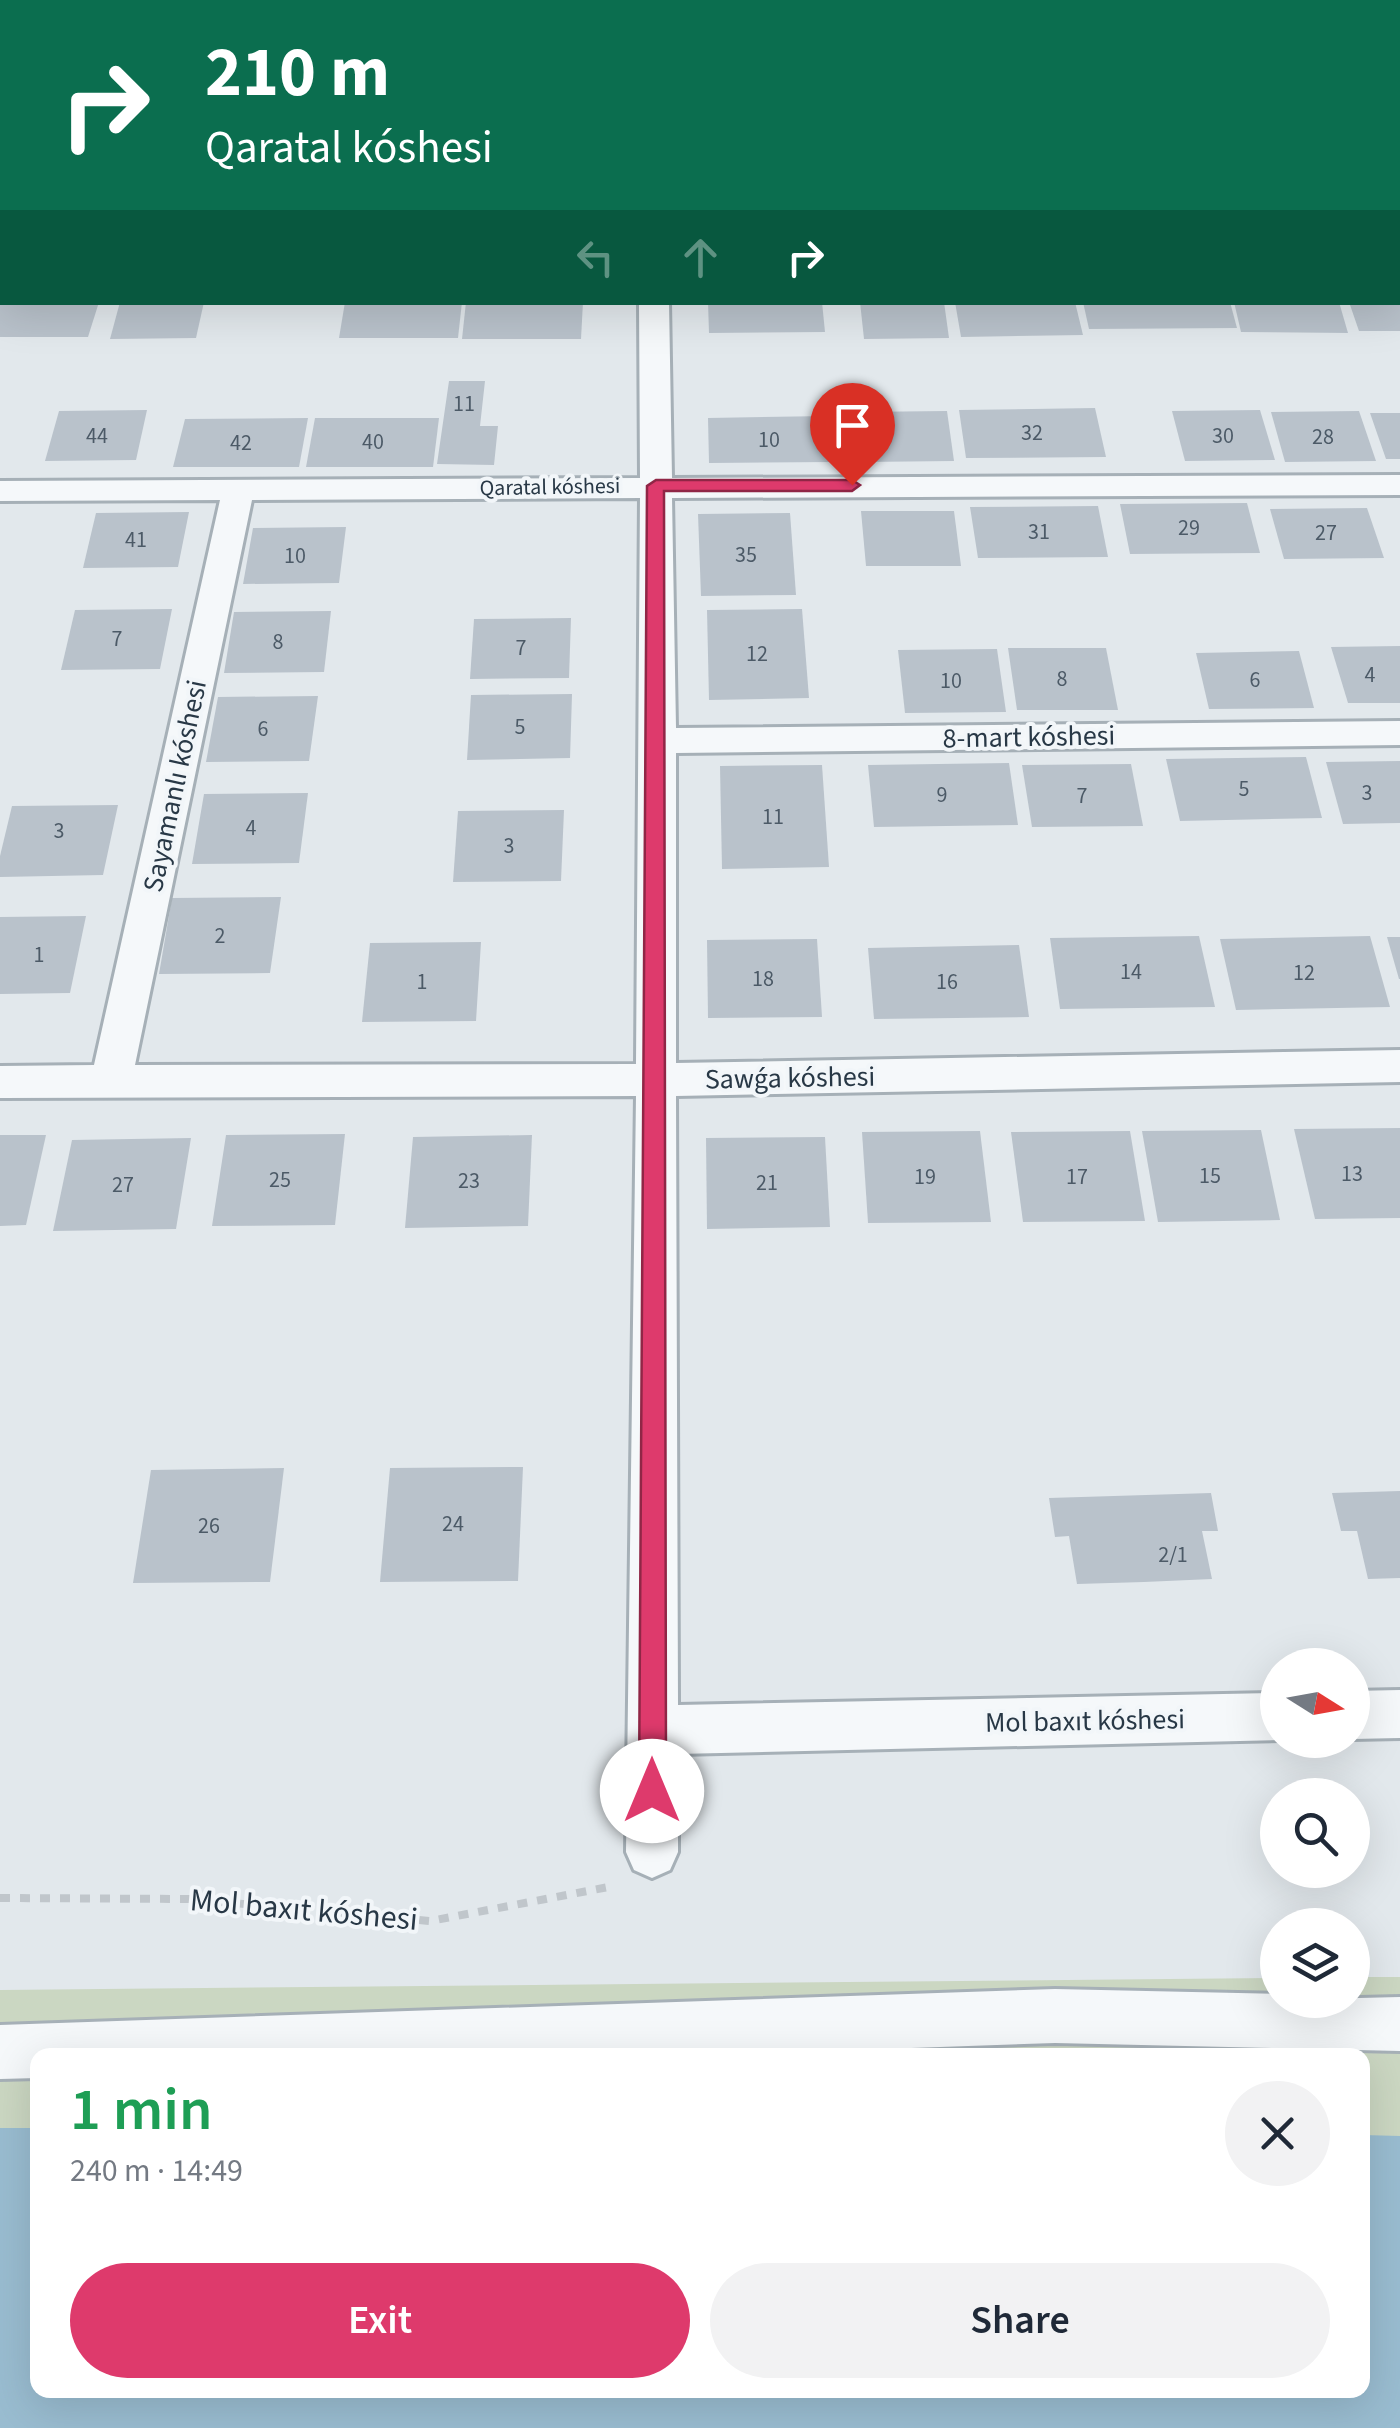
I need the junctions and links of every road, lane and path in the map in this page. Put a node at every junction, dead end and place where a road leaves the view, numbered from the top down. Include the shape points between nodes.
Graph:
1 (654, 305) edge
2 (1400, 485) edge
3 (656, 486) junction
4 (0, 491) edge
5 (238, 491) junction
6 (1400, 733) edge
7 (658, 742) junction
8 (1400, 1066) edge
9 (656, 1080) junction
10 (111, 1081) junction
11 (0, 1082) edge
12 (1400, 1714) edge
13 (1370, 1715) edge
14 (1260, 1716) edge
15 (652, 1730) junction
16 (652, 1852) joint
17 (0, 1898) edge
18 (1400, 2024) edge
19 (117, 2048) edge
20 (30, 2051) edge
21 (0, 2052) edge

1 - 3 street
2 - 3 street, Qaratal kóshesi
3 - 5 street, Qaratal kóshesi
3 - 7 street
4 - 5 street, Qaratal kóshesi
5 - 10 street, Sayamanlı kóshesi
6 - 7 street, 8-mart kóshesi
7 - 9 street
8 - 9 street, Sawǵa kóshesi
9 - 10 street, Sawǵa kóshesi
9 - 15 street
10 - 11 street, Sawǵa kóshesi
12 - 13 street
14 - 15 street, Mol baxıt kóshesi
15 - 16 street
16 - 17 path, Mol baxıt kóshesi via 612,1888 430,1921 189,1900
18 - 19 street via 1055,2016
20 - 21 street

